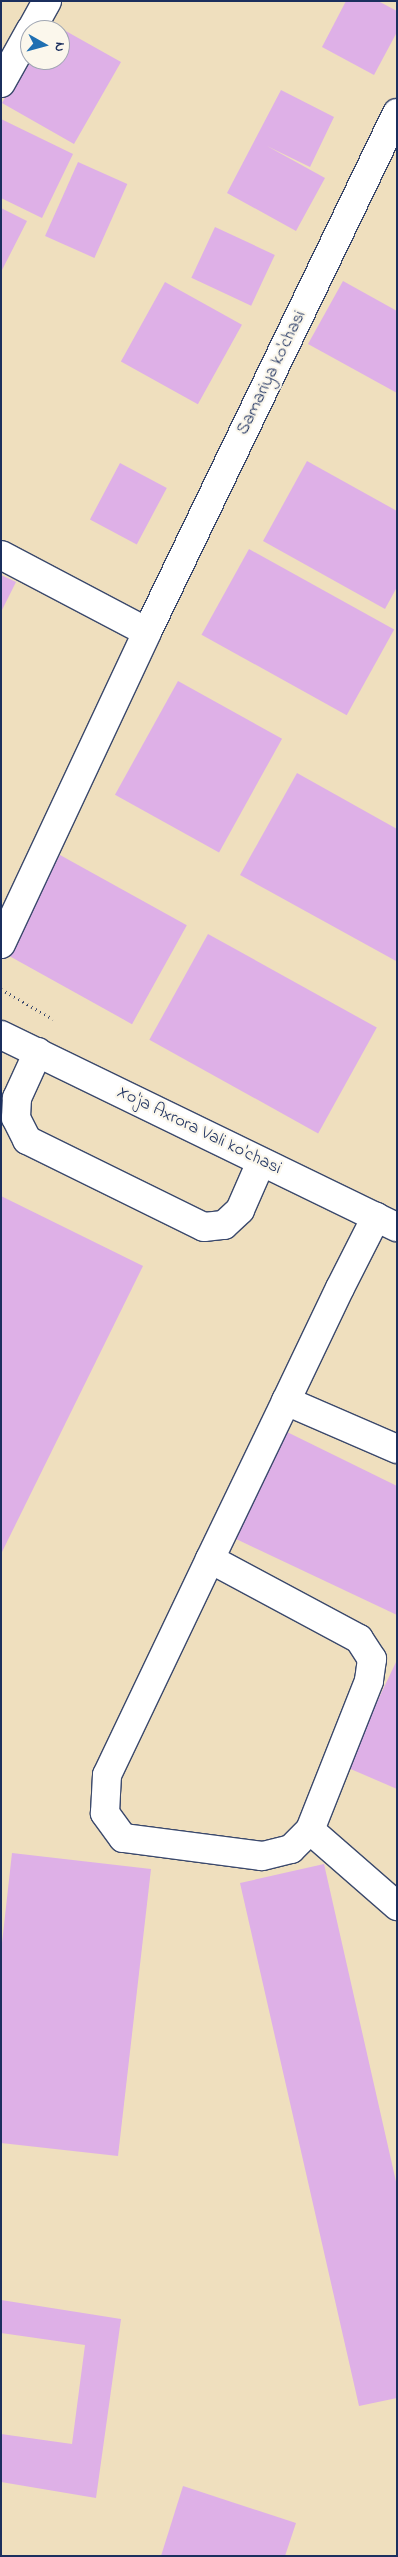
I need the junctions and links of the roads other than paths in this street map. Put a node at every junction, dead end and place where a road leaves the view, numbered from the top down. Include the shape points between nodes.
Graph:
1 (47, 1) edge
2 (36, 20) edge
3 (20, 49) edge
4 (1, 83) edge
5 (397, 114) edge
6 (1, 555) edge
7 (147, 632) junction
8 (1, 944) edge
9 (1, 1035) edge
10 (38, 1052) junction
11 (9, 1100) edge
12 (261, 1162) junction
13 (386, 1222) edge
14 (286, 1401) junction
15 (397, 1449) edge
16 (210, 1559) junction
17 (310, 1830) junction
18 (397, 1906) edge

1 - 2 street
3 - 4 street
5 - 7 street, Samariya ko'chasi
6 - 7 street
7 - 8 street, Samariya ko'chasi
9 - 10 street, Xo'ja Axrora Vali ko'chasi
10 - 11 street
10 - 12 street, Xo'ja Axrora Vali ko'chasi
11 - 12 street via 27,1140 204,1227 224,1225 240,1210
12 - 13 street, Xo'ja Axrora Vali ko'chasi
13 - 14 street
14 - 15 street
14 - 16 street
16 - 17 street via 359,1639 372,1659 369,1681
16 - 17 street via 107,1775 105,1813 123,1838 262,1856 291,1849
17 - 18 street

